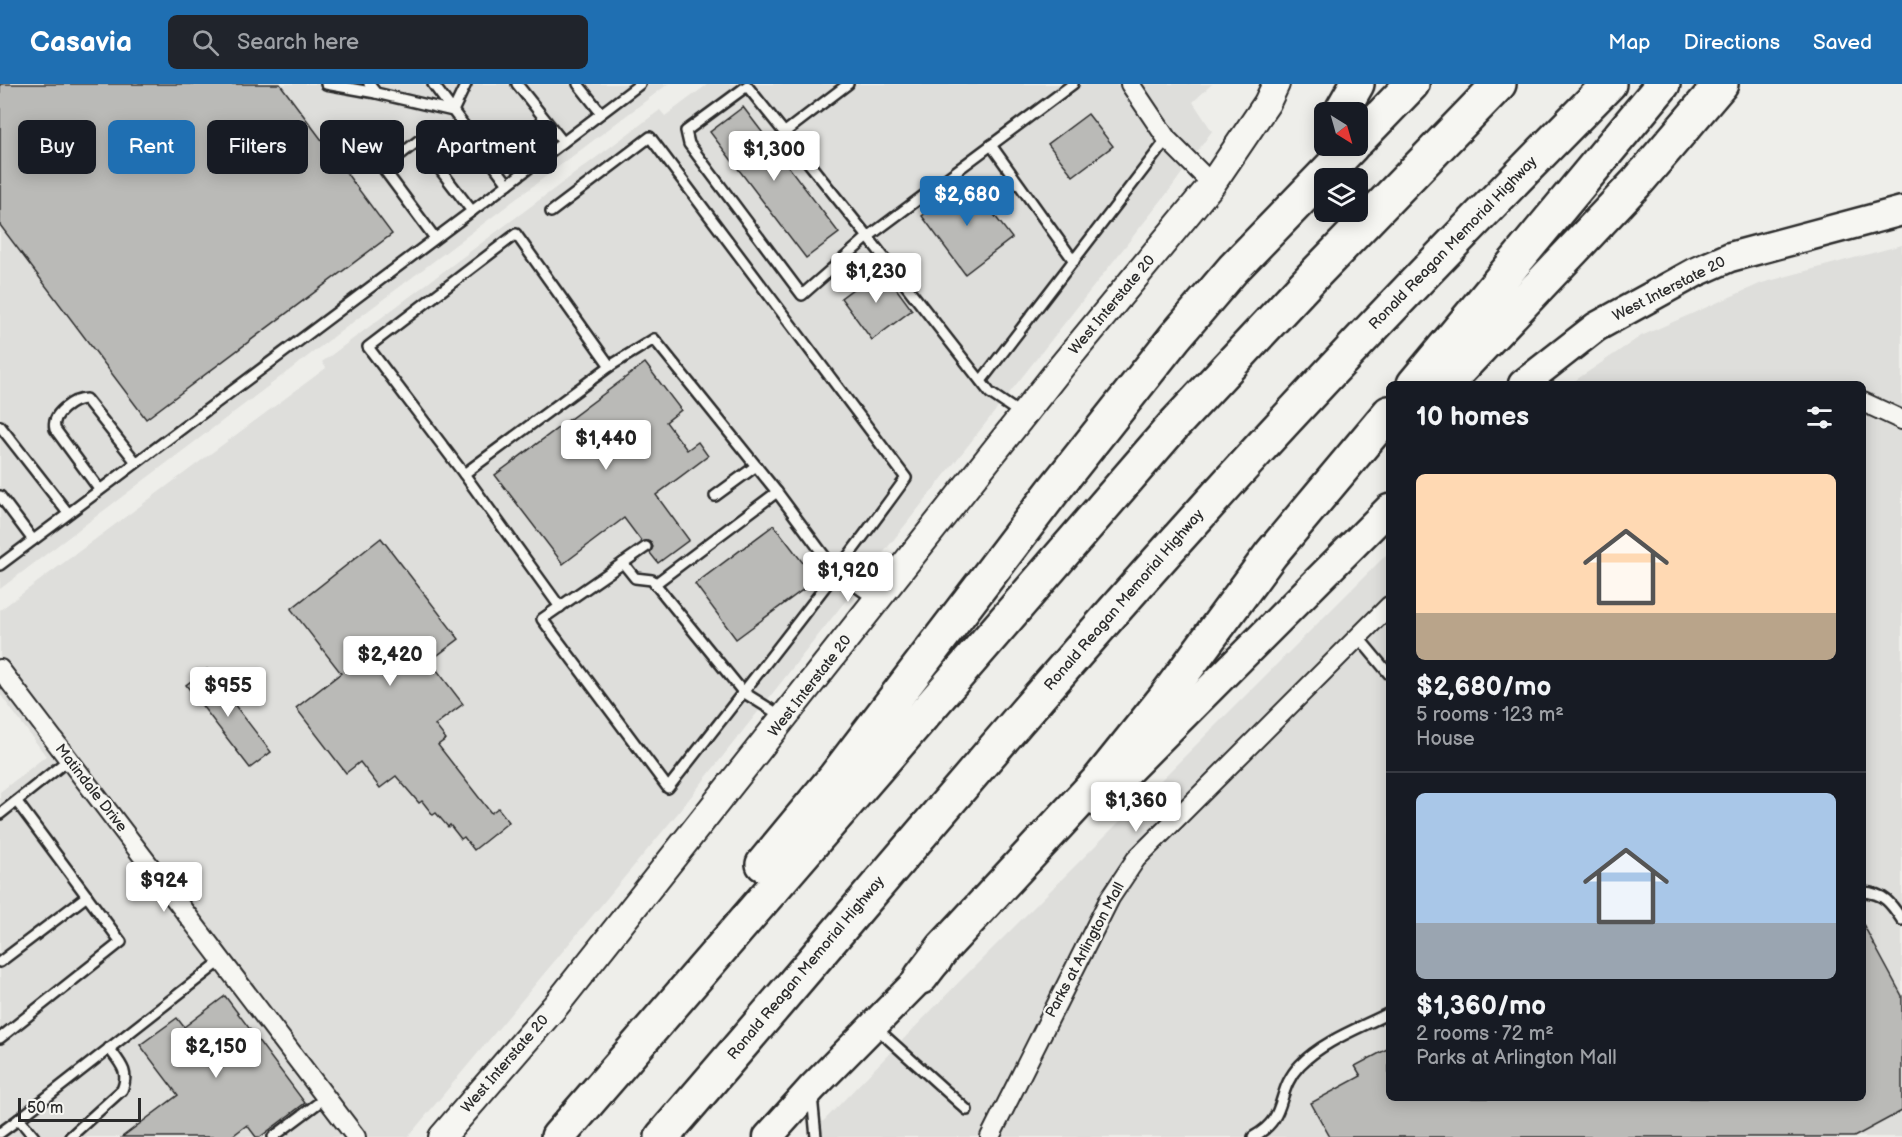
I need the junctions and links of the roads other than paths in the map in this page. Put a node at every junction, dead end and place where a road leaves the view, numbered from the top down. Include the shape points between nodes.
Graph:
1 (326, 84) edge
2 (369, 84) edge
3 (433, 84) edge
4 (466, 84) edge
5 (517, 84) edge
6 (578, 84) edge
7 (640, 84) edge
8 (848, 84) edge
9 (1073, 84) edge
10 (1130, 84) edge
11 (1276, 84) edge
12 (1357, 84) edge
13 (1412, 84) edge
14 (1499, 84) edge
15 (1609, 84) edge
16 (1663, 84) edge
17 (1721, 84) edge
18 (376, 93) junction
19 (1347, 102) edge
20 (453, 111) junction
21 (601, 113) junction
22 (1368, 130) edge
23 (785, 132) junction
24 (1167, 139) junction
25 (563, 142) junction
26 (991, 145) junction
27 (1314, 155) edge
28 (1343, 156) edge
29 (508, 184) junction
30 (1212, 184) junction
31 (472, 211) junction
32 (1902, 211) edge
33 (551, 212) dead end
34 (868, 237) junction
35 (435, 238) junction
36 (1074, 261) junction
37 (1233, 269) junction
38 (610, 366) junction
39 (981, 381) junction
40 (1416, 381) edge
41 (1449, 381) edge
42 (1527, 381) edge
43 (1866, 403) edge
44 (1023, 415) junction
45 (1386, 417) edge
46 (1902, 420) edge
47 (0, 426) edge
48 (1386, 447) edge
49 (136, 462) junction
50 (756, 466) junction
51 (464, 474) junction
52 (99, 489) junction
53 (777, 492) junction
54 (0, 496) edge
55 (715, 496) dead end
56 (1386, 512) edge
57 (68, 513) junction
58 (33, 540) junction
59 (646, 547) dead end
60 (624, 563) junction
61 (0, 565) edge
62 (837, 573) junction
63 (656, 584) junction
64 (877, 602) junction
65 (560, 607) junction
66 (1386, 609) edge
67 (1359, 638) junction
68 (0, 669) edge
69 (1386, 670) edge
70 (743, 692) junction
71 (1164, 699) junction
72 (785, 718) junction
73 (68, 760) junction
74 (16, 802) junction
75 (0, 814) edge
76 (1866, 892) edge
77 (87, 896) junction
78 (1902, 920) edge
79 (222, 960) junction
80 (0, 962) edge
81 (921, 977) junction
82 (667, 1010) junction
83 (1386, 1014) edge
84 (873, 1025) junction
85 (0, 1038) edge
86 (109, 1048) junction
87 (812, 1088) junction
88 (326, 1098) junction
89 (967, 1110) dead end
90 (20, 1119) junction
91 (0, 1133) edge
92 (34, 1137) edge
93 (70, 1137) edge
94 (273, 1137) edge
95 (356, 1137) edge
96 (442, 1137) edge
97 (558, 1137) edge
98 (662, 1137) edge
99 (768, 1137) edge
100 (816, 1137) edge
101 (990, 1137) edge
102 (1253, 1137) edge

1 - 18 lane
2 - 18 lane
3 - 20 lane
4 - 20 lane
5 - 25 lane
6 - 21 lane
7 - 21 lane
8 - 23 lane
9 - 26 lane
10 - 24 street
11 - 30 main road, West Interstate 20
12 - 19 highway
13 - 22 highway
14 - 82 highway via 1174,425
15 - 98 highway, Ronald Reagan Memorial Highway via 1414,282 1190,524
16 - 40 highway
17 - 41 highway via 1639,180
18 - 20 lane
20 - 29 lane
21 - 25 lane
23 - 34 lane
23 - 34 lane via 747,86 686,131 688,144 802,296
24 - 30 street
24 - 36 lane
25 - 29 lane
26 - 34 lane
26 - 36 lane
27 - 37 highway
28 - 37 highway
29 - 31 lane
30 - 44 main road, West Interstate 20
31 - 35 lane
31 - 35 lane via 418,141 383,168
32 - 42 main road, West Interstate 20 via 1730,257 1696,272 1596,327
33 - 62 lane via 650,137 906,478
34 - 39 lane
35 - 49 lane
36 - 39 lane
37 - 82 highway via 1053,491 835,777 676,965
38 - 50 lane via 654,339
38 - 51 lane
38 - 51 lane via 516,234 368,347
39 - 44 lane via 990,393
43 - 46 street
44 - 64 main road, West Interstate 20
45 - 71 highway via 1271,554
47 - 57 lane
48 - 71 highway
49 - 52 lane
49 - 52 lane via 91,402 79,399 53,422
50 - 53 lane
50 - 55 lane
51 - 65 lane
52 - 57 lane
53 - 62 lane
53 - 63 lane
54 - 58 lane
56 - 81 main road
57 - 58 lane
58 - 61 lane
59 - 60 lane
60 - 63 lane via 635,578
60 - 65 lane
62 - 64 lane
62 - 70 lane
63 - 70 lane
64 - 72 main road, West Interstate 20
65 - 70 lane via 542,619 668,788
66 - 67 street, Parks at Arlington Mall
67 - 69 lane
67 - 101 street, Parks at Arlington Mall via 1136,859 1110,898
68 - 73 street, Matindale Drive
70 - 72 lane
71 - 81 highway via 1099,780 943,948
72 - 96 main road, West Interstate 20 via 557,1004
73 - 74 lane
73 - 79 street, Matindale Drive
74 - 75 lane
74 - 77 lane
76 - 78 lane via 1877,893 1892,904
77 - 80 lane
77 - 85 lane via 122,942
79 - 86 lane
79 - 88 street, Matindale Drive
81 - 84 main road
82 - 97 highway
83 - 102 lane via 1302,1063 1288,1079 1274,1123
84 - 87 main road
84 - 89 lane
86 - 90 lane
86 - 93 lane via 127,1080 122,1090
87 - 99 main road
87 - 100 lane
88 - 94 lane
88 - 95 street, Matindale Drive
90 - 91 lane
90 - 92 lane

